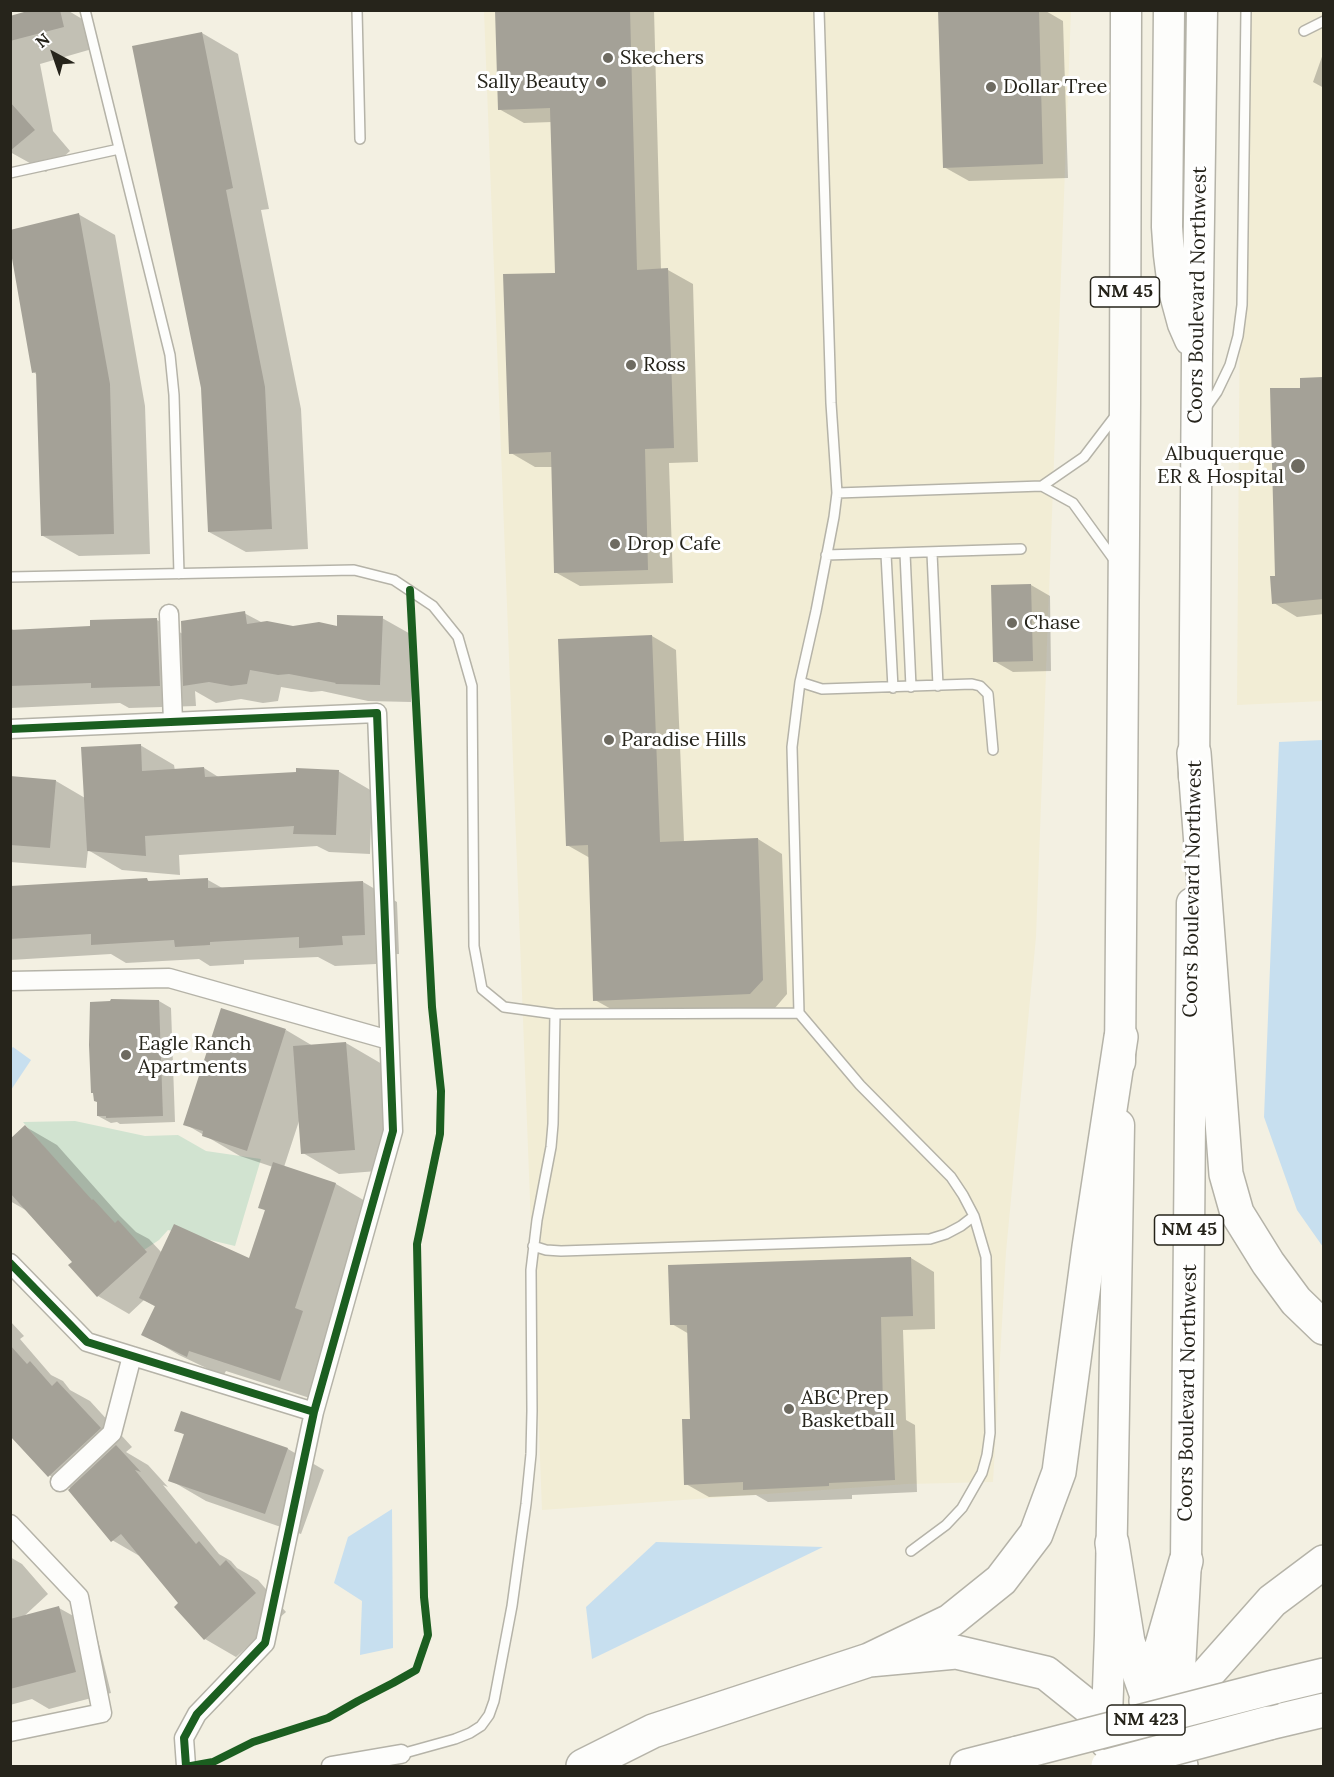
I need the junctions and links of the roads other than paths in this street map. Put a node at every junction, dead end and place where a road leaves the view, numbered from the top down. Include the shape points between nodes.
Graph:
1 (85, 10) edge
2 (345, 10) edge
3 (819, 10) edge
4 (1126, 10) edge
5 (1169, 10) edge
6 (1202, 10) edge
7 (1246, 10) edge
8 (357, 14) edge
9 (1323, 21) edge
10 (1304, 31) dead end
11 (360, 139) dead end
12 (119, 149) junction
13 (10, 173) edge
14 (1197, 357) junction
15 (1125, 403) junction
16 (1197, 421) junction
17 (1042, 486) junction
18 (837, 493) junction
19 (1021, 549) dead end
20 (932, 553) junction
21 (886, 554) junction
22 (905, 554) junction
23 (826, 555) junction
24 (11, 574) edge
25 (179, 574) junction
26 (1124, 574) junction
27 (169, 614) dead end
28 (800, 682) junction
29 (938, 686) junction
30 (911, 687) junction
31 (893, 688) junction
32 (172, 722) junction
33 (10, 729) edge
34 (993, 750) dead end
35 (1194, 753) junction
36 (10, 981) edge
37 (799, 1013) junction
38 (555, 1014) junction
39 (1120, 1037) junction
40 (389, 1040) junction
41 (974, 1216) junction
42 (533, 1246) junction
43 (10, 1263) edge
44 (1323, 1328) edge
45 (132, 1356) junction
46 (314, 1412) junction
47 (60, 1482) dead end
48 (10, 1524) edge
49 (1112, 1543) junction
50 (911, 1551) dead end
51 (1186, 1561) junction
52 (1323, 1562) edge
53 (869, 1660) junction
54 (1323, 1675) edge
55 (1147, 1696) junction
56 (1323, 1710) edge
57 (1169, 1717) junction
58 (1107, 1722) junction
59 (10, 1732) edge
60 (401, 1754) joint
61 (1122, 1764) edge
62 (1177, 1765) edge
63 (186, 1767) edge
64 (331, 1767) edge
65 (583, 1767) edge
66 (967, 1767) edge

1 - 12 lane
2 - 8 lane
3 - 18 lane
4 - 15 main road, NM 45
5 - 14 main road via 1169,255 1173,287
6 - 14 main road, Coors Boulevard Northwest / NM 45
7 - 16 lane via 1242,305 1230,365
8 - 11 lane
9 - 10 lane
12 - 13 lane
12 - 25 lane via 171,364
14 - 16 main road, Coors Boulevard Northwest / NM 45
15 - 17 lane via 1084,457
15 - 26 main road, NM 45
16 - 35 main road, Coors Boulevard Northwest / NM 45
17 - 18 lane
17 - 26 lane via 1073,503
18 - 23 lane
19 - 20 lane
20 - 22 lane
20 - 29 lane
21 - 22 lane
21 - 23 lane
21 - 31 lane
22 - 30 lane
23 - 28 lane
24 - 25 lane
25 - 38 lane via 354,570 394,580 433,606 458,637 472,686 474,946 482,989 504,1007
26 - 39 main road, NM 45
27 - 32 street
28 - 31 lane via 822,689
28 - 37 lane via 792,747
29 - 30 lane
29 - 34 lane via 972,684 988,694
30 - 31 lane
32 - 33 street
32 - 40 street via 377,713
35 - 44 highway via 1226,1174 1237,1213 1268,1263 1296,1301
35 - 51 main road, Coors Boulevard Northwest / NM 45
36 - 40 street via 169,978
37 - 38 lane
37 - 41 lane via 860,1085 951,1176
38 - 42 lane via 554,1124
39 - 49 main road, NM 45
39 - 53 highway via 1059,1472 1036,1534 1001,1580 950,1621
40 - 46 street via 393,1131
41 - 42 lane via 930,1239 561,1251
41 - 50 lane via 986,1257 990,1432 987,1455 982,1473 962,1508
42 - 60 lane via 531,1454 512,1606 494,1701 481,1726 470,1733
43 - 45 street via 87,1342
45 - 46 street
45 - 47 street via 112,1433
46 - 63 street via 265,1643 197,1714 184,1738
48 - 59 street via 79,1597 102,1713
49 - 55 highway via 1128,1642
49 - 58 main road, NM 45
51 - 55 highway
51 - 57 main road, Coors Boulevard Northwest / NM 45
52 - 57 highway via 1272,1601
53 - 58 highway via 956,1652 1046,1673
53 - 65 highway via 653,1731
54 - 66 highway, NM 423, bridge
55 - 57 highway
55 - 61 highway via 1141,1729
56 - 61 highway, NM 423, bridge
57 - 61 highway
57 - 62 highway
58 - 61 highway
60 - 64 street

